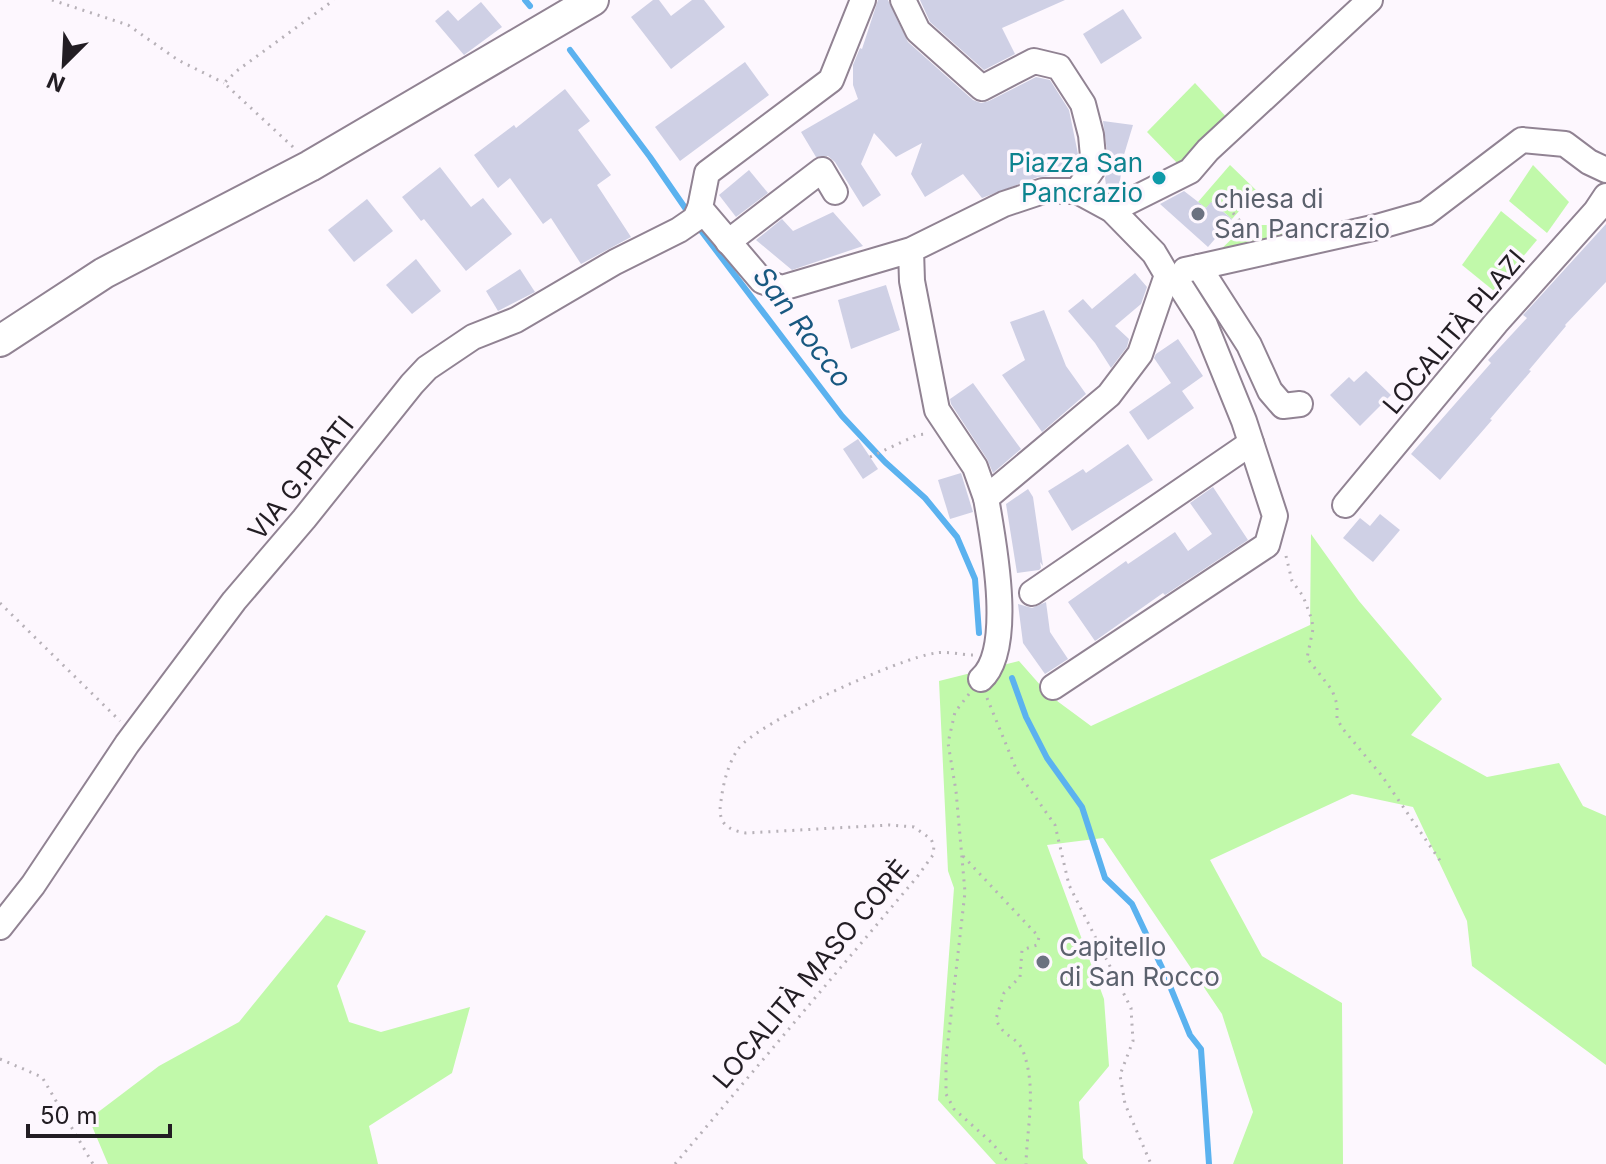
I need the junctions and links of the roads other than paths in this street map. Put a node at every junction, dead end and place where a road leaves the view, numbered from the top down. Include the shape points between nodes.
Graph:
1 (593, 0) edge
2 (863, 0) edge
3 (903, 0) edge
4 (1370, 0) edge
5 (1606, 170) edge
6 (1077, 191) junction
7 (835, 192) dead end
8 (1606, 196) edge
9 (1112, 210) junction
10 (691, 219) junction
11 (728, 242) junction
12 (911, 250) junction
13 (1199, 267) junction
14 (1167, 275) junction
15 (0, 341) edge
16 (1300, 404) dead end
17 (1251, 443) junction
18 (986, 498) junction
19 (1345, 505) dead end
20 (1032, 593) dead end
21 (981, 679) road end
22 (1053, 687) dead end
23 (0, 927) edge

1 - 15 main road via 310,166 104,273
2 - 10 street via 831,80 707,173
3 - 6 street via 918,31 982,88 1034,61 1059,67 1083,104 1091,135 1094,167
4 - 9 street via 1190,171
5 - 13 street via 1565,144 1522,140 1426,213
6 - 9 street
6 - 12 street via 1043,191 1004,204
7 - 11 street via 822,170
8 - 19 street, LOCALITÀ PLAZI
9 - 14 street via 1154,253
10 - 11 street
10 - 23 street, VIA G.PRATI via 516,320 473,337 427,368 234,601
11 - 12 street via 762,281 782,288
12 - 18 street via 937,410 975,467
13 - 14 street
13 - 16 street via 1249,345 1270,391 1283,406
14 - 17 street via 1179,284 1205,325
14 - 18 street via 1140,354 1109,395
17 - 20 street
17 - 22 street via 1275,516 1267,545
18 - 21 street via 1001,626 994,657

